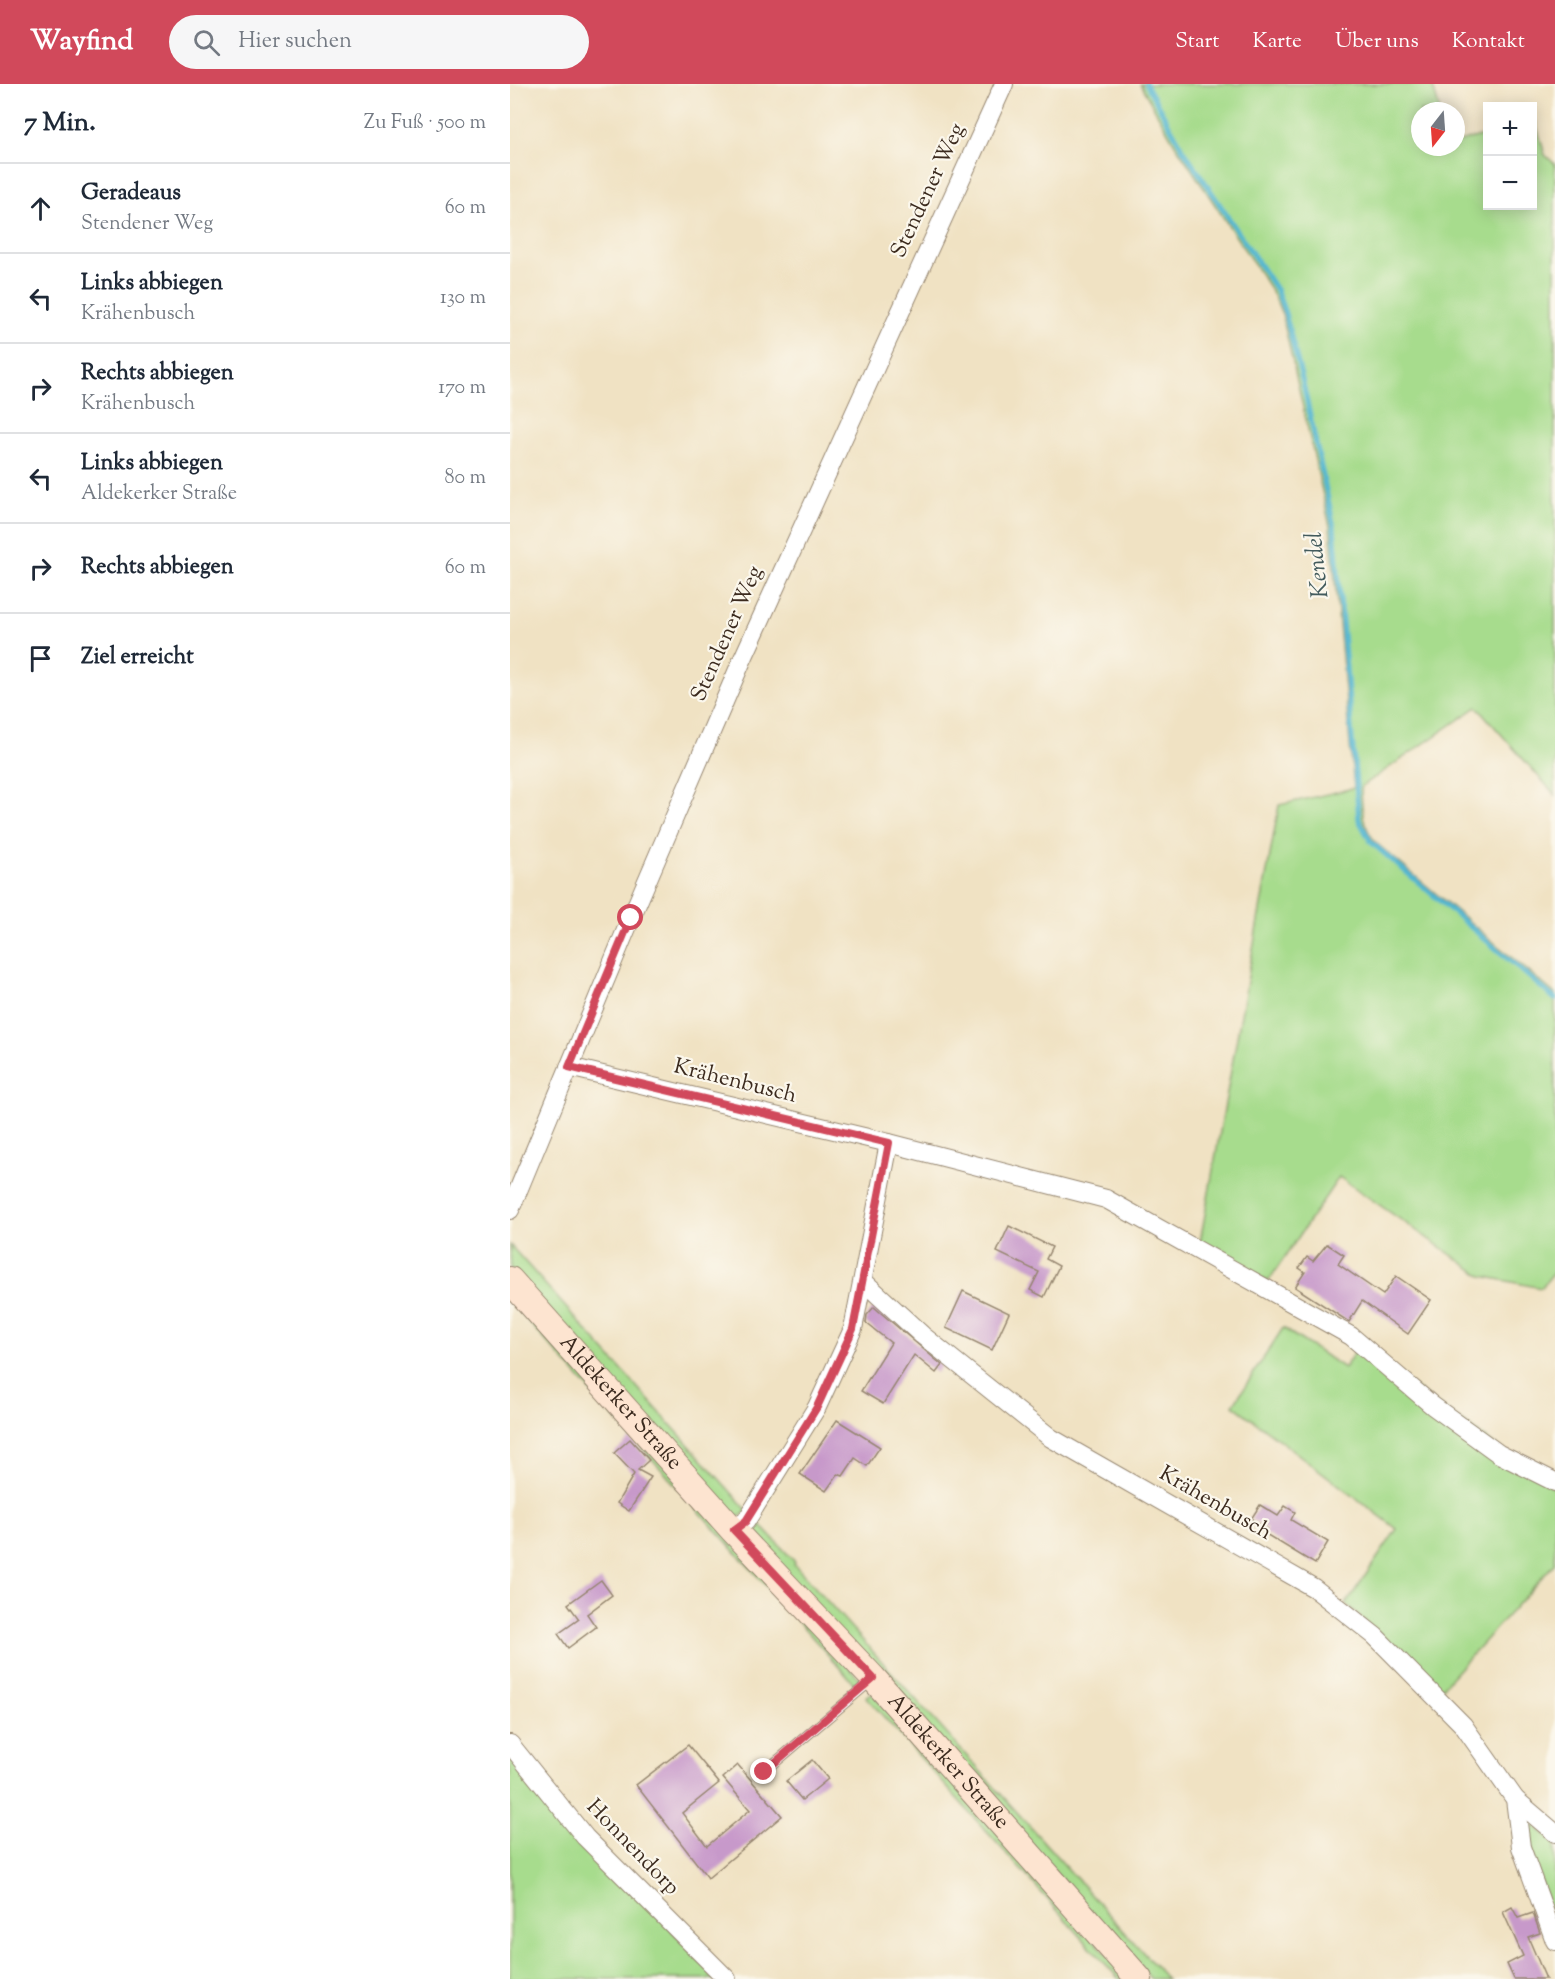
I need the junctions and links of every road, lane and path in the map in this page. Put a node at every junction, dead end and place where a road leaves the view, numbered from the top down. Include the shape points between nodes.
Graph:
1 (1004, 84) edge
2 (569, 1067) junction
3 (889, 1143) junction
4 (510, 1210) edge
5 (510, 1280) edge
6 (863, 1281) junction
7 (1555, 1482) edge
8 (734, 1530) junction
9 (873, 1678) junction
10 (510, 1744) edge
11 (764, 1772) dead end
12 (1515, 1799) junction
13 (1555, 1833) edge
14 (1555, 1941) edge
15 (727, 1979) edge
16 (1139, 1979) edge

1 - 2 street, Stendener Weg via 740,665
2 - 3 street, Krähenbusch
2 - 4 street, Stendener Weg
3 - 6 street
3 - 7 street, Krähenbusch via 1106,1199 1351,1336 1433,1406 1499,1454
5 - 8 street, Aldekerker Straße
6 - 8 street via 853,1329 817,1407 746,1521
6 - 12 street, Krähenbusch via 922,1335 1051,1438 1314,1588 1375,1636 1463,1725
8 - 9 street, Aldekerker Straße
9 - 11 lane
9 - 16 street, Aldekerker Straße
10 - 15 street, Honnendorp via 585,1837
12 - 13 street, Krähenbusch
12 - 14 street, Krähenbusch via 1521,1847

